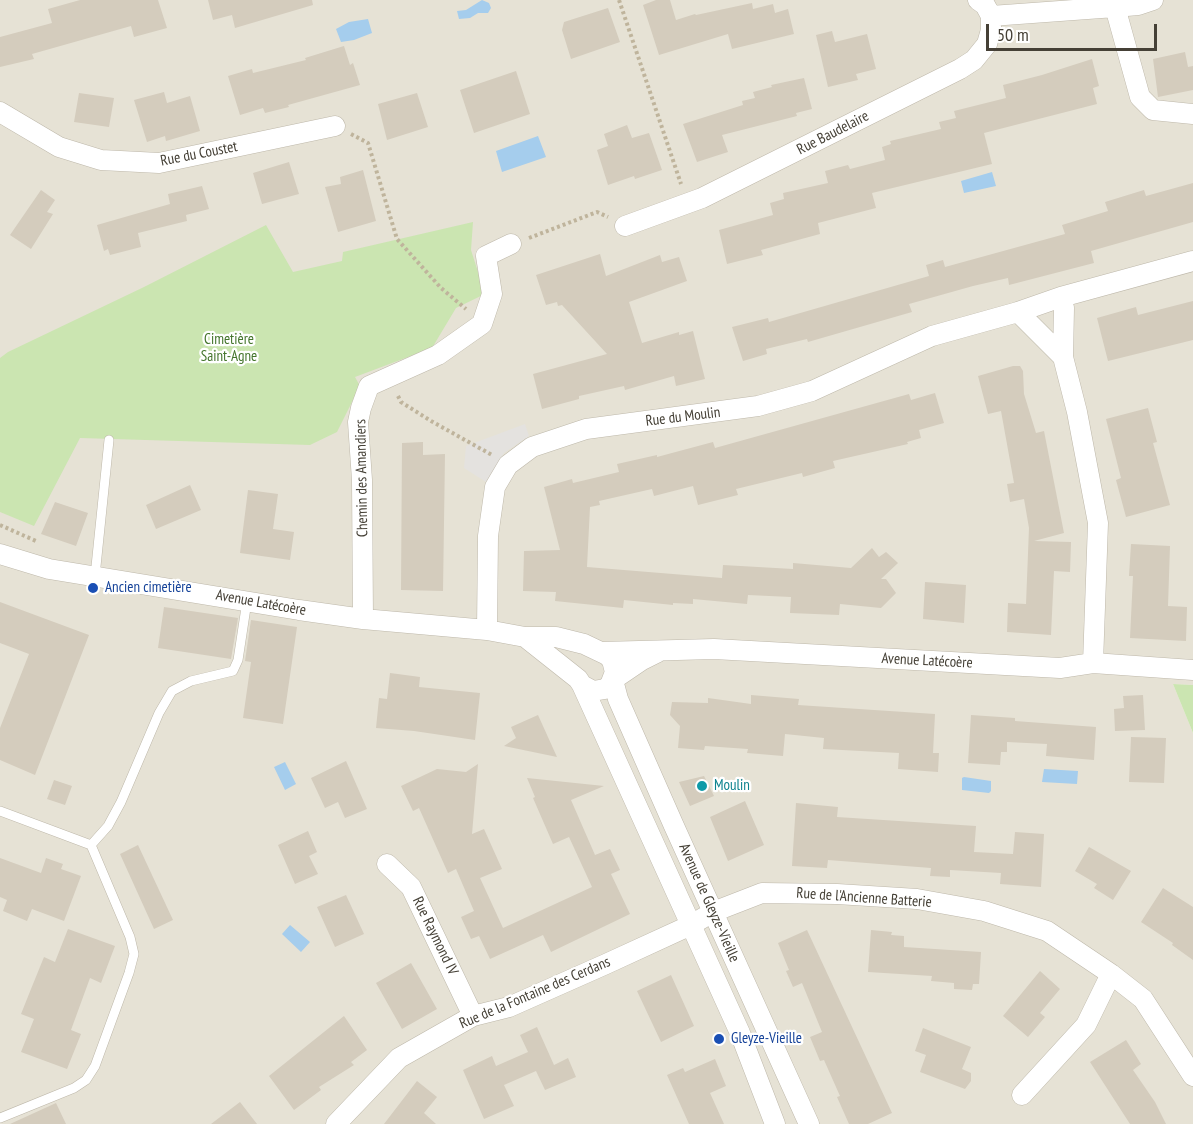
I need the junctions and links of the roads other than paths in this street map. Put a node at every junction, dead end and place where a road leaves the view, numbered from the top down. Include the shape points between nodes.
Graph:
1 (978, 0) edge
2 (1153, 0) edge
3 (1115, 7) junction
4 (991, 16) junction
5 (0, 112) edge
6 (1193, 114) edge
7 (335, 126) dead end
8 (625, 226) road end
9 (511, 244) road end
10 (1193, 261) edge
11 (1061, 297) junction
12 (1018, 312) junction
13 (1063, 357) junction
14 (110, 441) dead end
15 (0, 554) edge
16 (95, 576) junction
17 (247, 601) junction
18 (363, 619) junction
19 (487, 630) junction
20 (525, 637) junction
21 (661, 651) junction
22 (599, 652) junction
23 (1094, 663) junction
24 (1193, 670) edge
25 (613, 680) junction
26 (580, 682) junction
27 (0, 811) edge
28 (91, 845) junction
29 (387, 864) dead end
30 (713, 912) junction
31 (691, 925) junction
32 (1111, 974) junction
33 (473, 1016) junction
34 (1193, 1076) edge
35 (1022, 1095) dead end
36 (0, 1118) edge
37 (336, 1124) edge
38 (775, 1124) edge
39 (809, 1124) edge

1 - 4 street
2 - 3 street
3 - 4 street
3 - 6 street via 1140,97 1153,110
4 - 8 street, Rue Baudelaire via 987,44 960,69 688,204
5 - 7 street, Rue du Coustet via 59,147 101,160 159,164
9 - 18 street, Chemin des Amandiers via 486,256 492,294 482,324 438,355 369,386 355,406 362,480
10 - 11 street, Rue du Moulin
11 - 12 street, Rue du Moulin
11 - 13 street
12 - 13 street
12 - 19 street, Rue du Moulin via 932,336 812,391 758,406 586,429 532,447 508,465 495,487 488,536
13 - 23 street via 1098,523
14 - 16 lane
15 - 16 street, Avenue Latécoère via 49,569
16 - 17 street, Avenue Latécoère
17 - 18 street, Avenue Latécoère
17 - 28 lane via 233,671 191,681 172,692 117,810
18 - 19 street, Avenue Latécoère
19 - 20 street, Avenue Latécoère
20 - 22 street, Avenue Latécoère via 556,637
20 - 26 street, Avenue Latécoère
21 - 22 street, Avenue Latécoère
21 - 23 street, Avenue Latécoère via 714,649 1060,668
21 - 25 street, Avenue Latécoère
22 - 25 street via 607,655 615,666
22 - 26 street via 580,660 576,672
23 - 24 street, Avenue Latécoère
25 - 26 street, Avenue Latécoère via 599,690
25 - 30 street, Avenue de Gleyze-Vieille
26 - 31 street, Avenue de Gleyze-Vieille
27 - 28 lane
28 - 36 lane via 130,937 134,954 129,973 95,1066 86,1080
29 - 33 street, Rue Raymond IV via 411,887
30 - 31 street, Rue de l'Ancienne Batterie
30 - 32 street, Rue de l'Ancienne Batterie via 762,892 916,899 984,911 1047,931
30 - 39 street, Avenue de Gleyze-Vieille
31 - 33 street, Rue de la Fontaine des Cerdans via 509,1007
31 - 38 street, Avenue de Gleyze-Vieille via 740,1033
32 - 34 street, Rue de l'Ancienne Batterie via 1143,999
32 - 35 street via 1086,1025
33 - 37 street, Rue de la Fontaine des Cerdans via 399,1058

